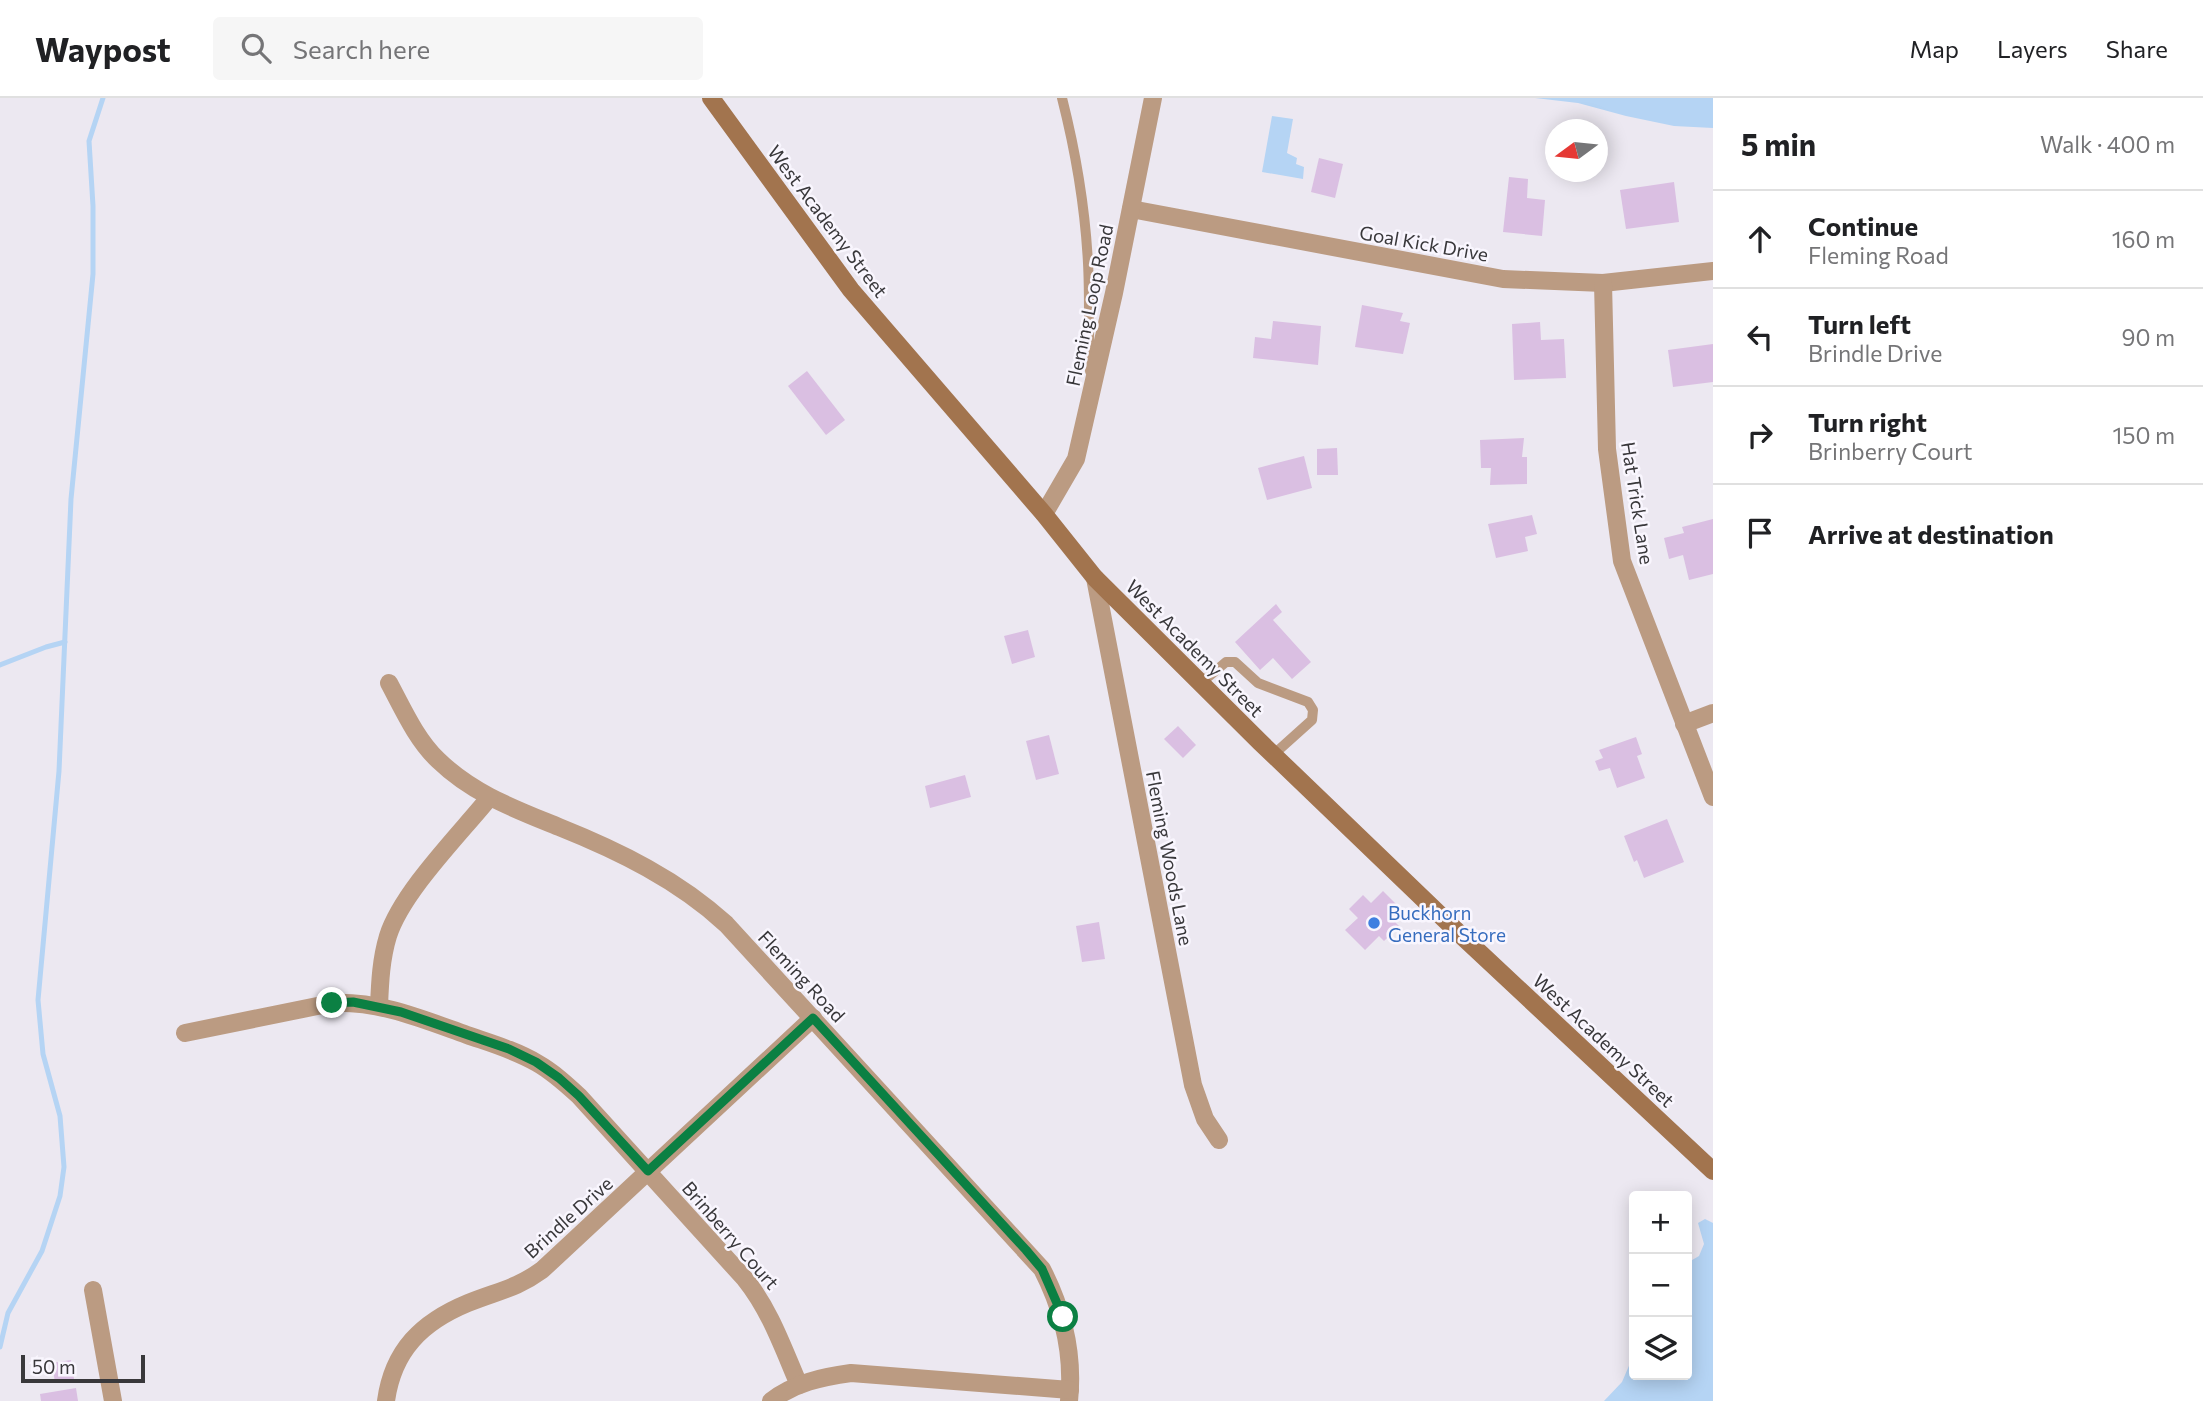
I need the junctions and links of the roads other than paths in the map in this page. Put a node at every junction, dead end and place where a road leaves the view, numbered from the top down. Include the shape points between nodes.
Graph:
1 (711, 98) edge
2 (1062, 98) edge
3 (1153, 98) edge
4 (1131, 209) junction
5 (1713, 271) edge
6 (1603, 283) junction
7 (1092, 394) junction
8 (1044, 514) junction
9 (1095, 578) junction
10 (389, 683) dead end
11 (1200, 683) junction
12 (1713, 713) edge
13 (1684, 724) junction
14 (1273, 755) junction
15 (1713, 797) edge
16 (489, 798) junction
17 (379, 1006) junction
18 (813, 1018) junction
19 (185, 1033) dead end
20 (1219, 1140) dead end
21 (648, 1171) junction
22 (1713, 1171) edge
23 (93, 1290) dead end
24 (799, 1385) junction
25 (1070, 1396) edge
26 (113, 1401) edge
27 (386, 1401) edge
28 (771, 1401) edge

1 - 8 main road, West Academy Street via 851,290
2 - 7 lane via 1083,202
3 - 4 street, Fleming Loop Road
4 - 6 street, Goal Kick Drive via 1503,279
4 - 7 street, Fleming Loop Road
5 - 6 street, Goal Kick Drive
6 - 13 street, Hat Trick Lane via 1607,449 1622,561
7 - 8 street, Fleming Loop Road via 1076,459
8 - 9 main road, West Academy Street
9 - 11 main road, West Academy Street
9 - 20 street, Fleming Woods Lane via 1193,1085 1205,1119
10 - 16 street, Fleming Road via 436,759
11 - 14 main road, West Academy Street
11 - 14 lane via 1226,662 1235,662 1258,683 1308,702 1312,720
12 - 13 street
13 - 15 street, Hat Trick Lane
14 - 22 main road, West Academy Street
16 - 17 street via 399,911 382,963
16 - 18 street, Fleming Road via 611,849 686,891 726,924
17 - 19 street, Brinberry Court via 332,1003
17 - 21 street, Brinberry Court via 536,1062 579,1096
18 - 21 street, Brindle Drive
18 - 25 street, Fleming Road via 1042,1269 1063,1317
21 - 24 street, Brinberry Court via 759,1296
21 - 27 street, Brindle Drive via 524,1283 428,1324 396,1361
23 - 26 street
24 - 25 street via 824,1377 874,1373
24 - 28 street

